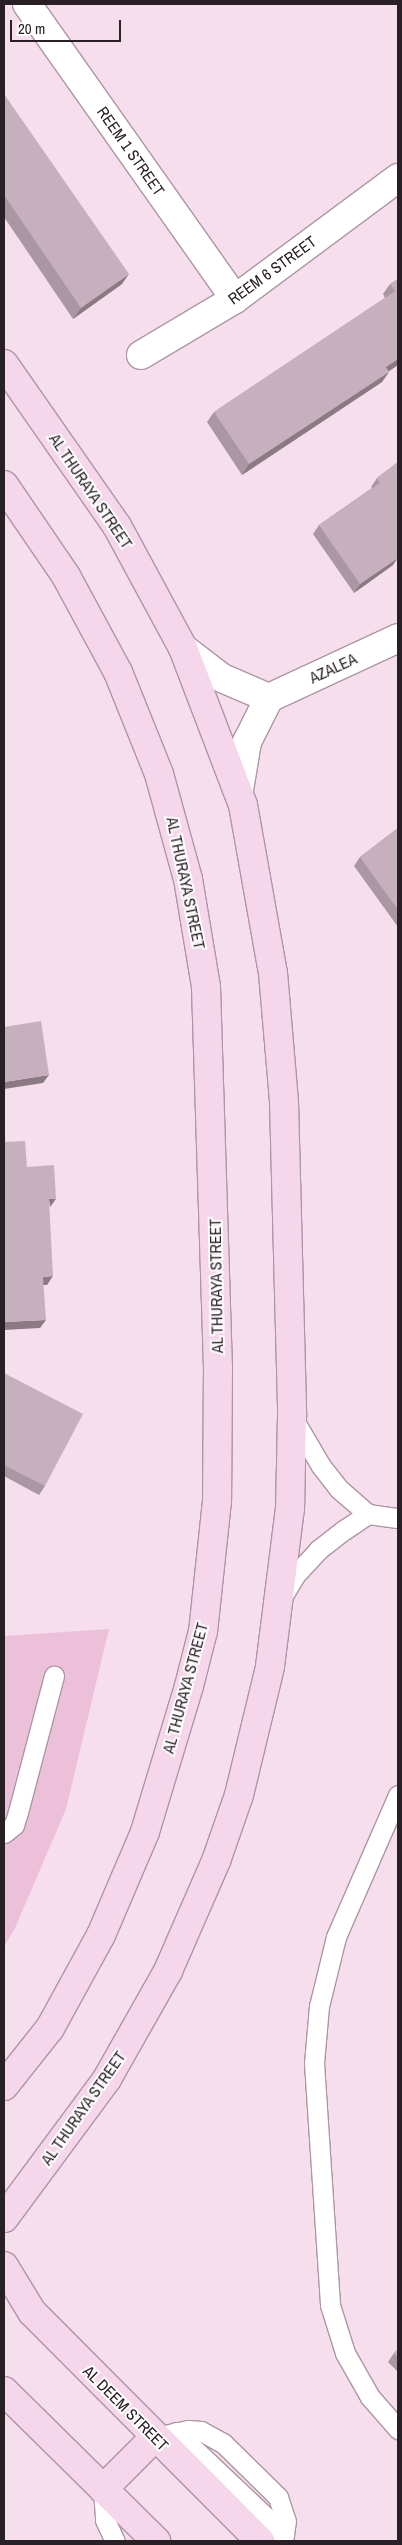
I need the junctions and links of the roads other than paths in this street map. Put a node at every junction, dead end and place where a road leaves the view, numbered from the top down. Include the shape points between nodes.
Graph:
1 (27, 4) edge
2 (398, 178) edge
3 (235, 299) junction
4 (141, 354) dead end
5 (4, 364) edge
6 (4, 485) edge
7 (398, 638) edge
8 (183, 648) junction
9 (269, 698) junction
10 (239, 790) junction
11 (292, 1416) junction
12 (368, 1514) junction
13 (398, 1518) edge
14 (279, 1603) junction
15 (54, 1676) dead end
16 (398, 1795) edge
17 (4, 1833) edge
18 (4, 2086) edge
19 (4, 2218) edge
20 (4, 2266) edge
21 (4, 2391) edge
22 (398, 2429) edge
23 (165, 2435) junction
24 (104, 2497) junction
25 (276, 2539) edge
26 (115, 2541) edge
27 (138, 2541) edge
28 (156, 2541) edge

1 - 3 street, REEM 1 STREET
2 - 3 street, REEM 6 STREET
3 - 4 street, REEM 6 STREET
5 - 8 street, AL THURAYA STREET via 117,526
6 - 18 street, AL THURAYA STREET via 66,576 118,672 159,774 188,879 206,987 218,1367 217,1501 203,1632 189,1686 145,1832 101,1935 50,2028
7 - 9 street, AZALEA
8 - 9 street via 222,678
8 - 10 street, AL THURAYA STREET
9 - 10 street via 247,742
10 - 11 street, AL THURAYA STREET via 254,854 273,973 284,1102
11 - 12 lane, AL THURAYA STREET via 321,1466 339,1489
11 - 14 street, AL THURAYA STREET via 290,1508
12 - 13 lane
12 - 14 lane via 318,1550 296,1574
14 - 19 street, AL THURAYA STREET via 270,1667 239,1795 216,1861 168,1971 107,2079
15 - 17 lane via 14,1825
16 - 22 lane via 336,1937 319,2006 314,2063 330,2305 345,2353 370,2397
20 - 23 street, AL DEEM STREET via 32,2312
21 - 24 street
23 - 24 street
23 - 25 street, AL DEEM STREET
23 - 25 lane via 201,2431 223,2443 278,2497 286,2521
24 - 26 lane via 105,2520
24 - 27 lane
24 - 28 street

